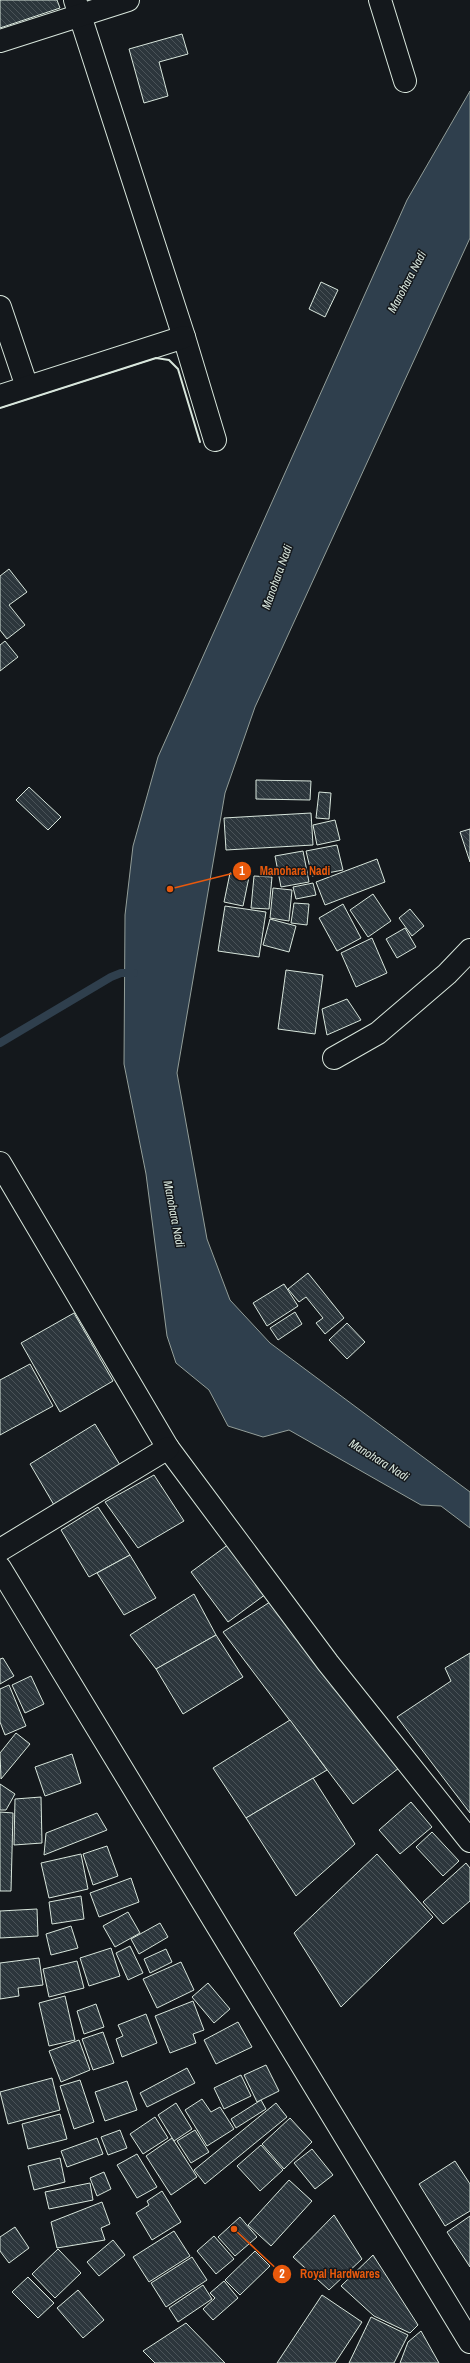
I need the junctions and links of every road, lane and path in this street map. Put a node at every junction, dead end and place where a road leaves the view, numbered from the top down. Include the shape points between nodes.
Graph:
1 (128, 0) edge
2 (380, 0) edge
3 (78, 7) edge
4 (0, 41) edge
5 (405, 81) dead end
6 (0, 307) edge
7 (184, 337) junction
8 (27, 387) junction
9 (0, 396) edge
10 (215, 440) dead end
11 (470, 950) edge
12 (334, 1058) dead end
13 (0, 1163) edge
14 (168, 1448) junction
15 (0, 1550) edge
16 (0, 1568) edge
17 (470, 1841) edge
18 (470, 2342) edge

1 - 3 street
2 - 5 street
3 - 4 street
3 - 7 street
6 - 8 street
7 - 8 street
7 - 10 street
8 - 9 street
11 - 12 street via 447,974 378,1033
13 - 14 street
14 - 15 street
14 - 17 street via 328,1663
16 - 18 street

